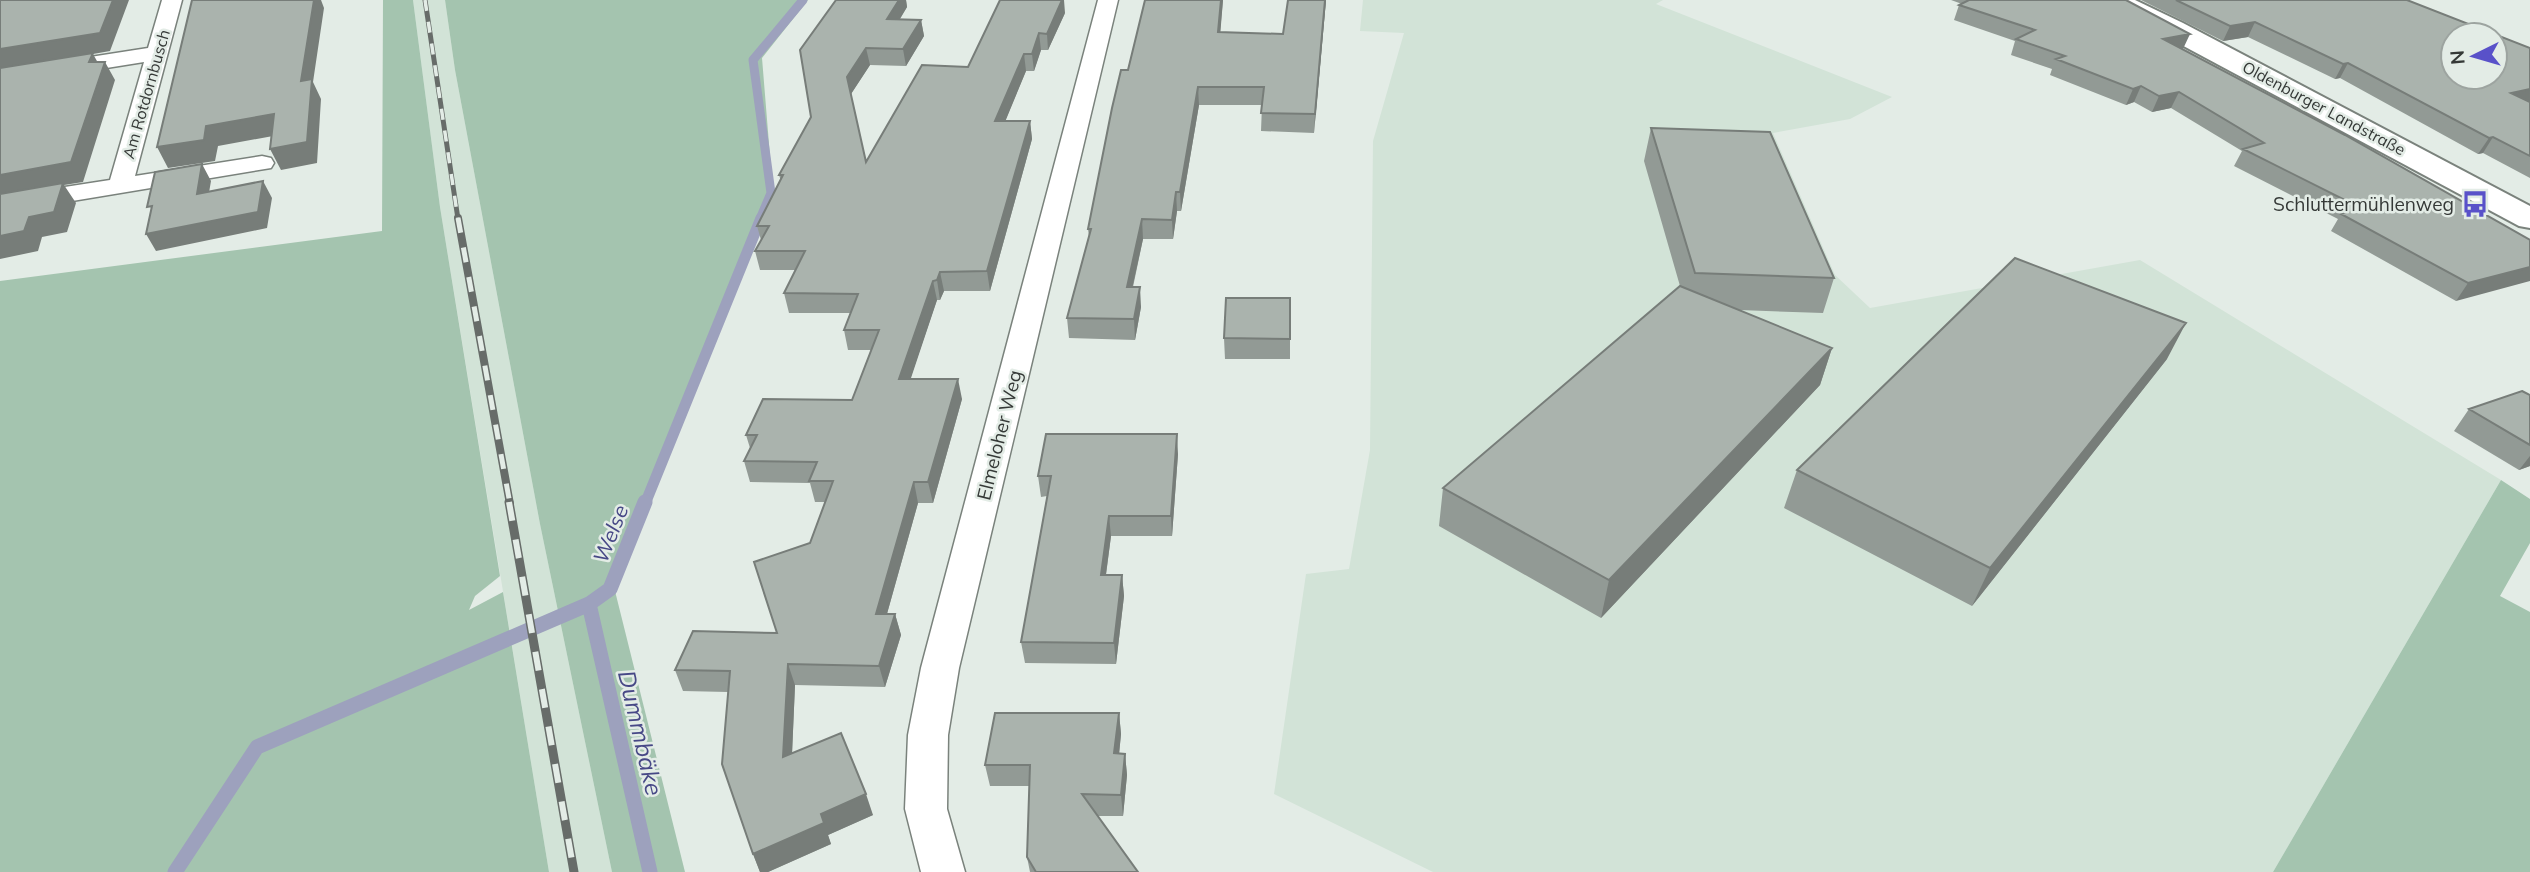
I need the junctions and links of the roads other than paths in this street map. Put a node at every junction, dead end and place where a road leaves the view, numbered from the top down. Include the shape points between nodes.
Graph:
1 (172, 0) edge
2 (1108, 0) edge
3 (2116, 0) edge
4 (158, 53) junction
5 (0, 78) edge
6 (262, 163) dead end
7 (120, 187) junction
8 (0, 205) edge
9 (2530, 219) edge
10 (943, 872) edge

1 - 4 street, Am Rotdornbusch
2 - 10 street, Elmeloher Weg via 940,668 928,735 926,809
3 - 9 main road, Oldenburger Landstraße
4 - 5 street
4 - 7 street, Am Rotdornbusch
6 - 7 street, Am Rotdornbusch
7 - 8 street, Am Rotdornbusch

